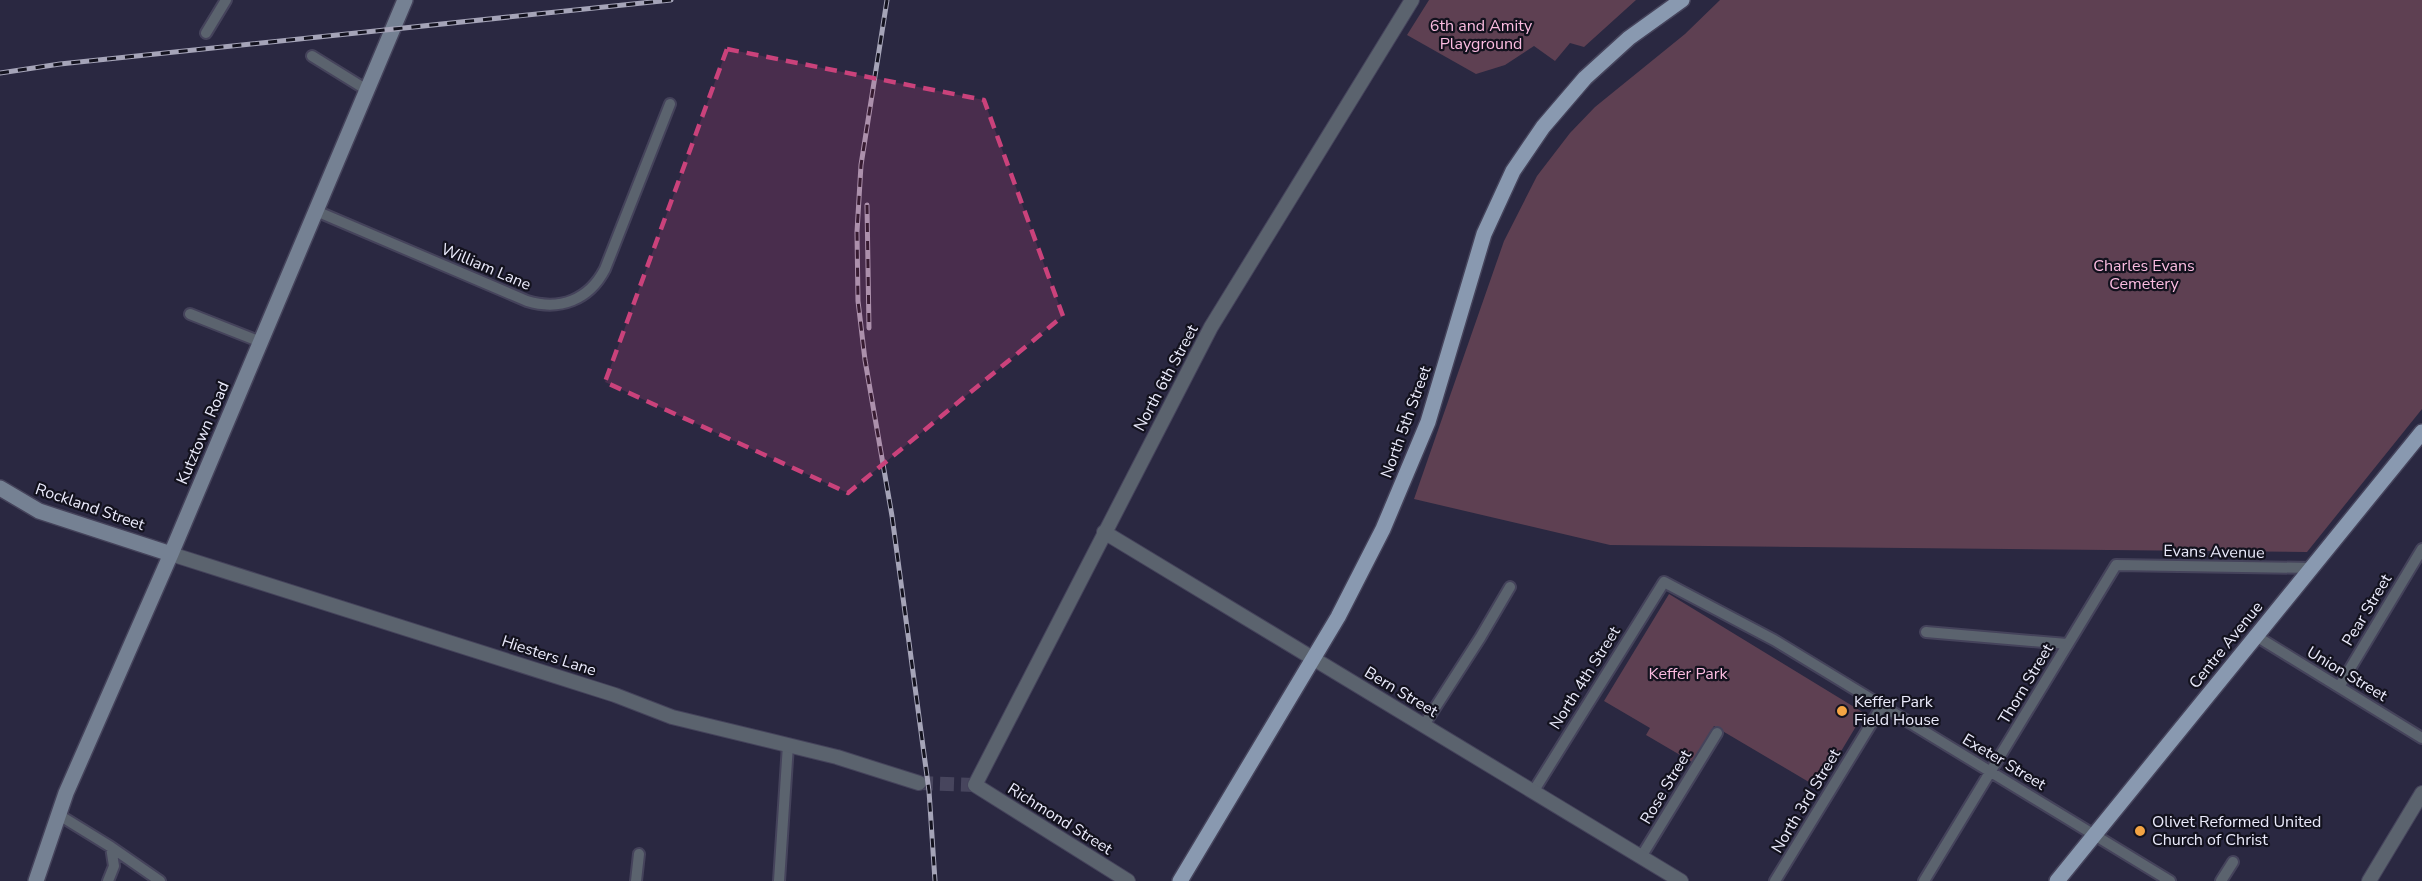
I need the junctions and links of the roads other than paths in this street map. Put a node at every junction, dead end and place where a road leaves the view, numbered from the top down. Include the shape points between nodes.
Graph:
1 (226, 0) edge
2 (405, 0) edge
3 (1412, 0) edge
4 (1682, 0) edge
5 (206, 33) dead end
6 (312, 56) dead end
7 (367, 90) junction
8 (670, 104) dead end
9 (316, 211) junction
10 (190, 314) dead end
11 (261, 342) junction
12 (2420, 438) edge
13 (0, 488) edge
14 (1104, 532) junction
15 (2422, 549) edge
16 (171, 554) junction
17 (2116, 565) joint
18 (2312, 568) junction
19 (1664, 582) joint
20 (1510, 587) dead end
21 (1926, 632) dead end
22 (2256, 636) junction
23 (2067, 644) junction
24 (1312, 658) junction
25 (2338, 687) junction
26 (1882, 706) junction
27 (1424, 725) junction
28 (1717, 733) dead end
29 (2422, 738) edge
30 (788, 745) junction
31 (1990, 771) junction
32 (919, 783) tunnel mouth
33 (975, 785) joint
34 (1533, 792) junction
35 (2422, 793) edge
36 (60, 814) junction
37 (2095, 835) junction
38 (111, 847) junction
39 (639, 854) dead end
40 (1641, 857) junction
41 (2233, 862) dead end
42 (36, 881) edge
43 (108, 881) edge
44 (160, 881) edge
45 (636, 881) edge
46 (779, 881) edge
47 (1128, 881) edge
48 (1180, 881) edge
49 (1681, 881) edge
50 (1775, 881) edge
51 (1924, 881) edge
52 (2057, 881) edge
53 (2170, 881) edge
54 (2221, 881) edge
55 (2369, 881) edge

1 - 5 street
2 - 7 main road, Kutztown Road
3 - 14 street, North 6th Street via 1211,327
4 - 24 main road, North 5th Street via 1629,38 1585,78 1547,122 1513,171 1484,234 1445,370 1409,469 1360,575
6 - 7 street
7 - 9 main road, Kutztown Road
8 - 9 street, William Lane via 605,269 595,286 568,304 540,305 527,301
9 - 11 main road, Kutztown Road
10 - 11 street
11 - 16 main road, Kutztown Road
12 - 18 main road, Centre Avenue
13 - 16 main road, Rockland Street via 39,511
14 - 24 street, Bern Street
14 - 33 street, North 6th Street
15 - 25 street, Pear Street
16 - 30 street, Hiesters Lane via 608,692 672,717
16 - 36 main road, Kutztown Road
17 - 18 street, Evans Avenue
17 - 23 street, Thorn Street
18 - 22 main road, Centre Avenue
19 - 26 street, Exeter Street via 1774,640
19 - 34 street, North 4th Street
20 - 27 street
21 - 23 street
22 - 25 street, Union Street
22 - 37 main road, Centre Avenue
23 - 31 street, Thorn Street
24 - 27 street, Bern Street
24 - 48 main road, North 5th Street
25 - 29 street, Union Street
26 - 31 street, Exeter Street
26 - 50 street, North 3rd Street
27 - 34 street, Bern Street
28 - 40 street, Rose Street
30 - 32 street, Hiesters Lane
30 - 46 street
31 - 37 street, Exeter Street
31 - 51 street, Thorn Street
33 - 47 street, Richmond Street
34 - 40 street, Bern Street
35 - 55 street
36 - 38 street
36 - 42 main road, Kutztown Road
37 - 52 main road, Centre Avenue
37 - 53 street, Exeter Street
38 - 43 street via 114,866
38 - 44 street
39 - 45 street
40 - 49 street, Bern Street
41 - 54 street

